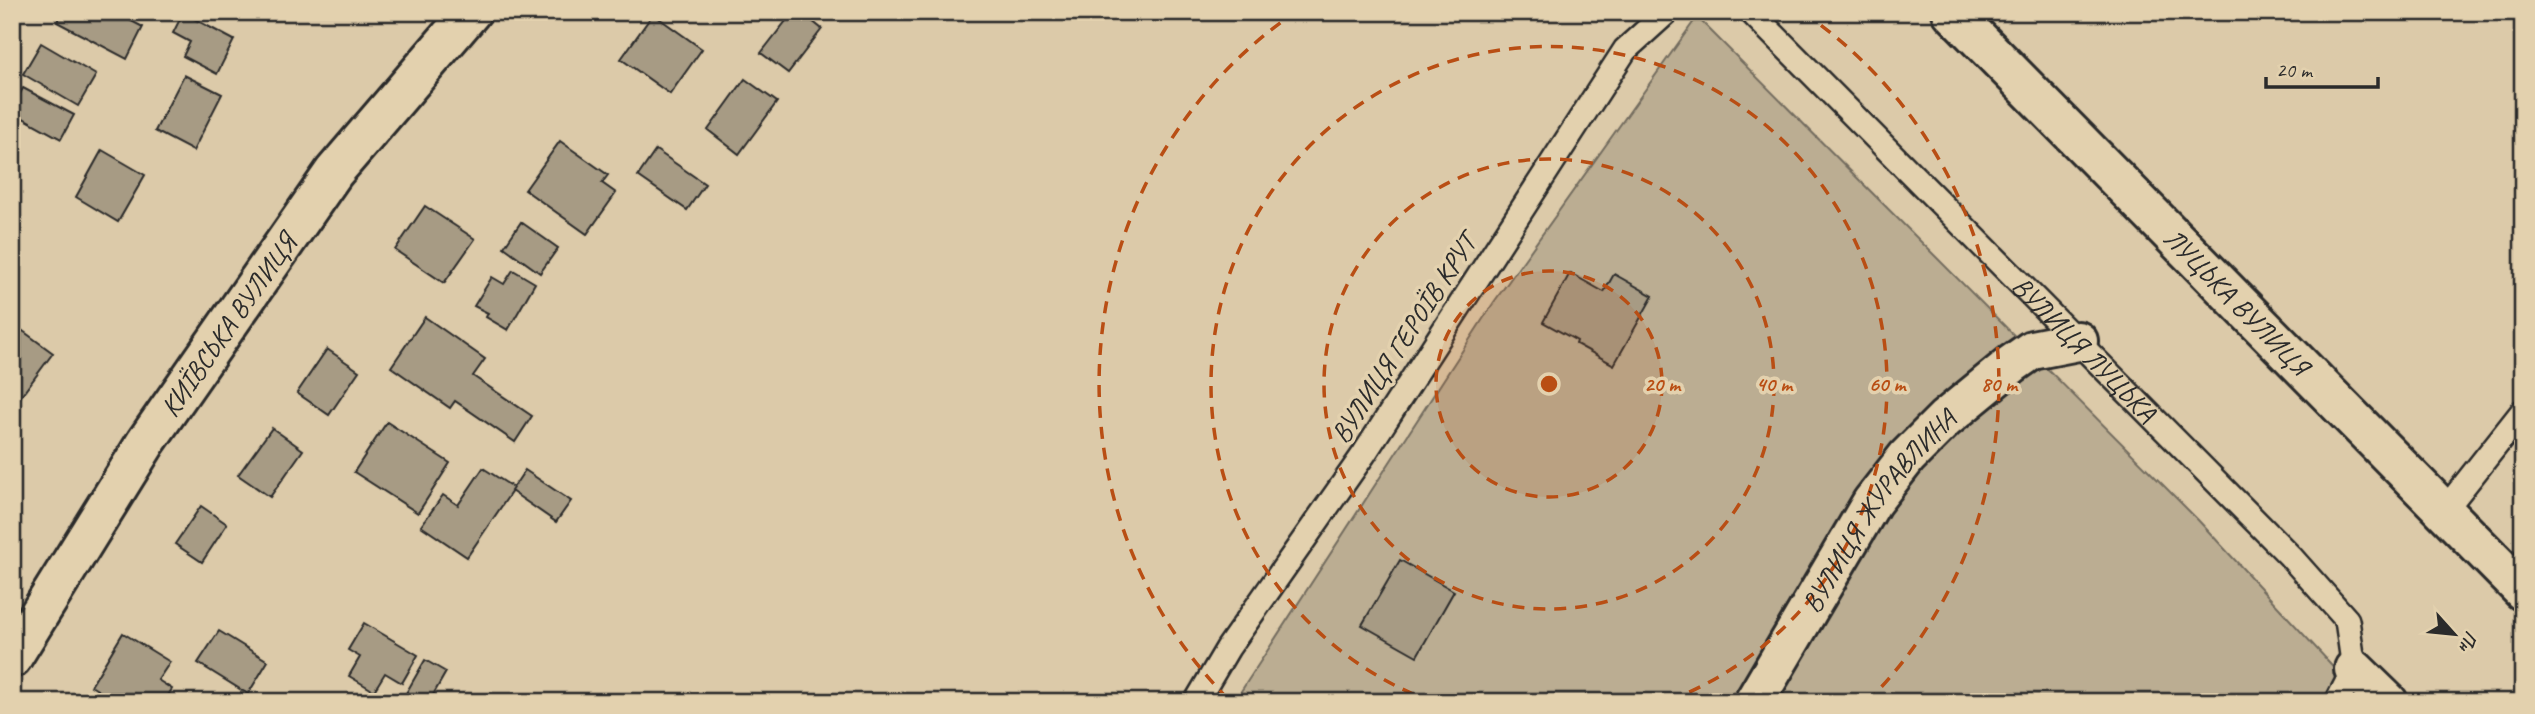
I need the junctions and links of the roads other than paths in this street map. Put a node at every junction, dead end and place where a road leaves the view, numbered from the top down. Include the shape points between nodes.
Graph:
1 (471, 12) edge
2 (1667, 12) edge
3 (1751, 12) edge
4 (1952, 12) edge
5 (2078, 341) junction
6 (2522, 413) edge
7 (2444, 511) junction
8 (2523, 591) edge
9 (12, 658) edge
10 (2345, 686) edge
11 (1196, 702) edge
12 (1754, 702) edge
13 (2388, 702) edge

1 - 9 main road, КИЇВСЬКА ВУЛИЦЯ via 334,172 146,442
2 - 11 lane, ВУЛИЦЯ ГЕРОЇВ КРУТ via 1625,50
3 - 5 lane, ВУЛИЦЯ ЛУЦЬКА
4 - 7 main road, ЛУЦЬКА ВУЛИЦЯ
5 - 10 lane, ВУЛИЦЯ ЛУЦЬКА via 2347,620
5 - 12 main road, ВУЛИЦЯ ЖУРАВЛИНА via 2032,350 1982,386 1908,457 1866,512
6 - 7 lane
7 - 8 main road, ЛУЦЬКА ВУЛИЦЯ
10 - 13 main road, ВУЛИЦЯ ЛУЦЬКА

